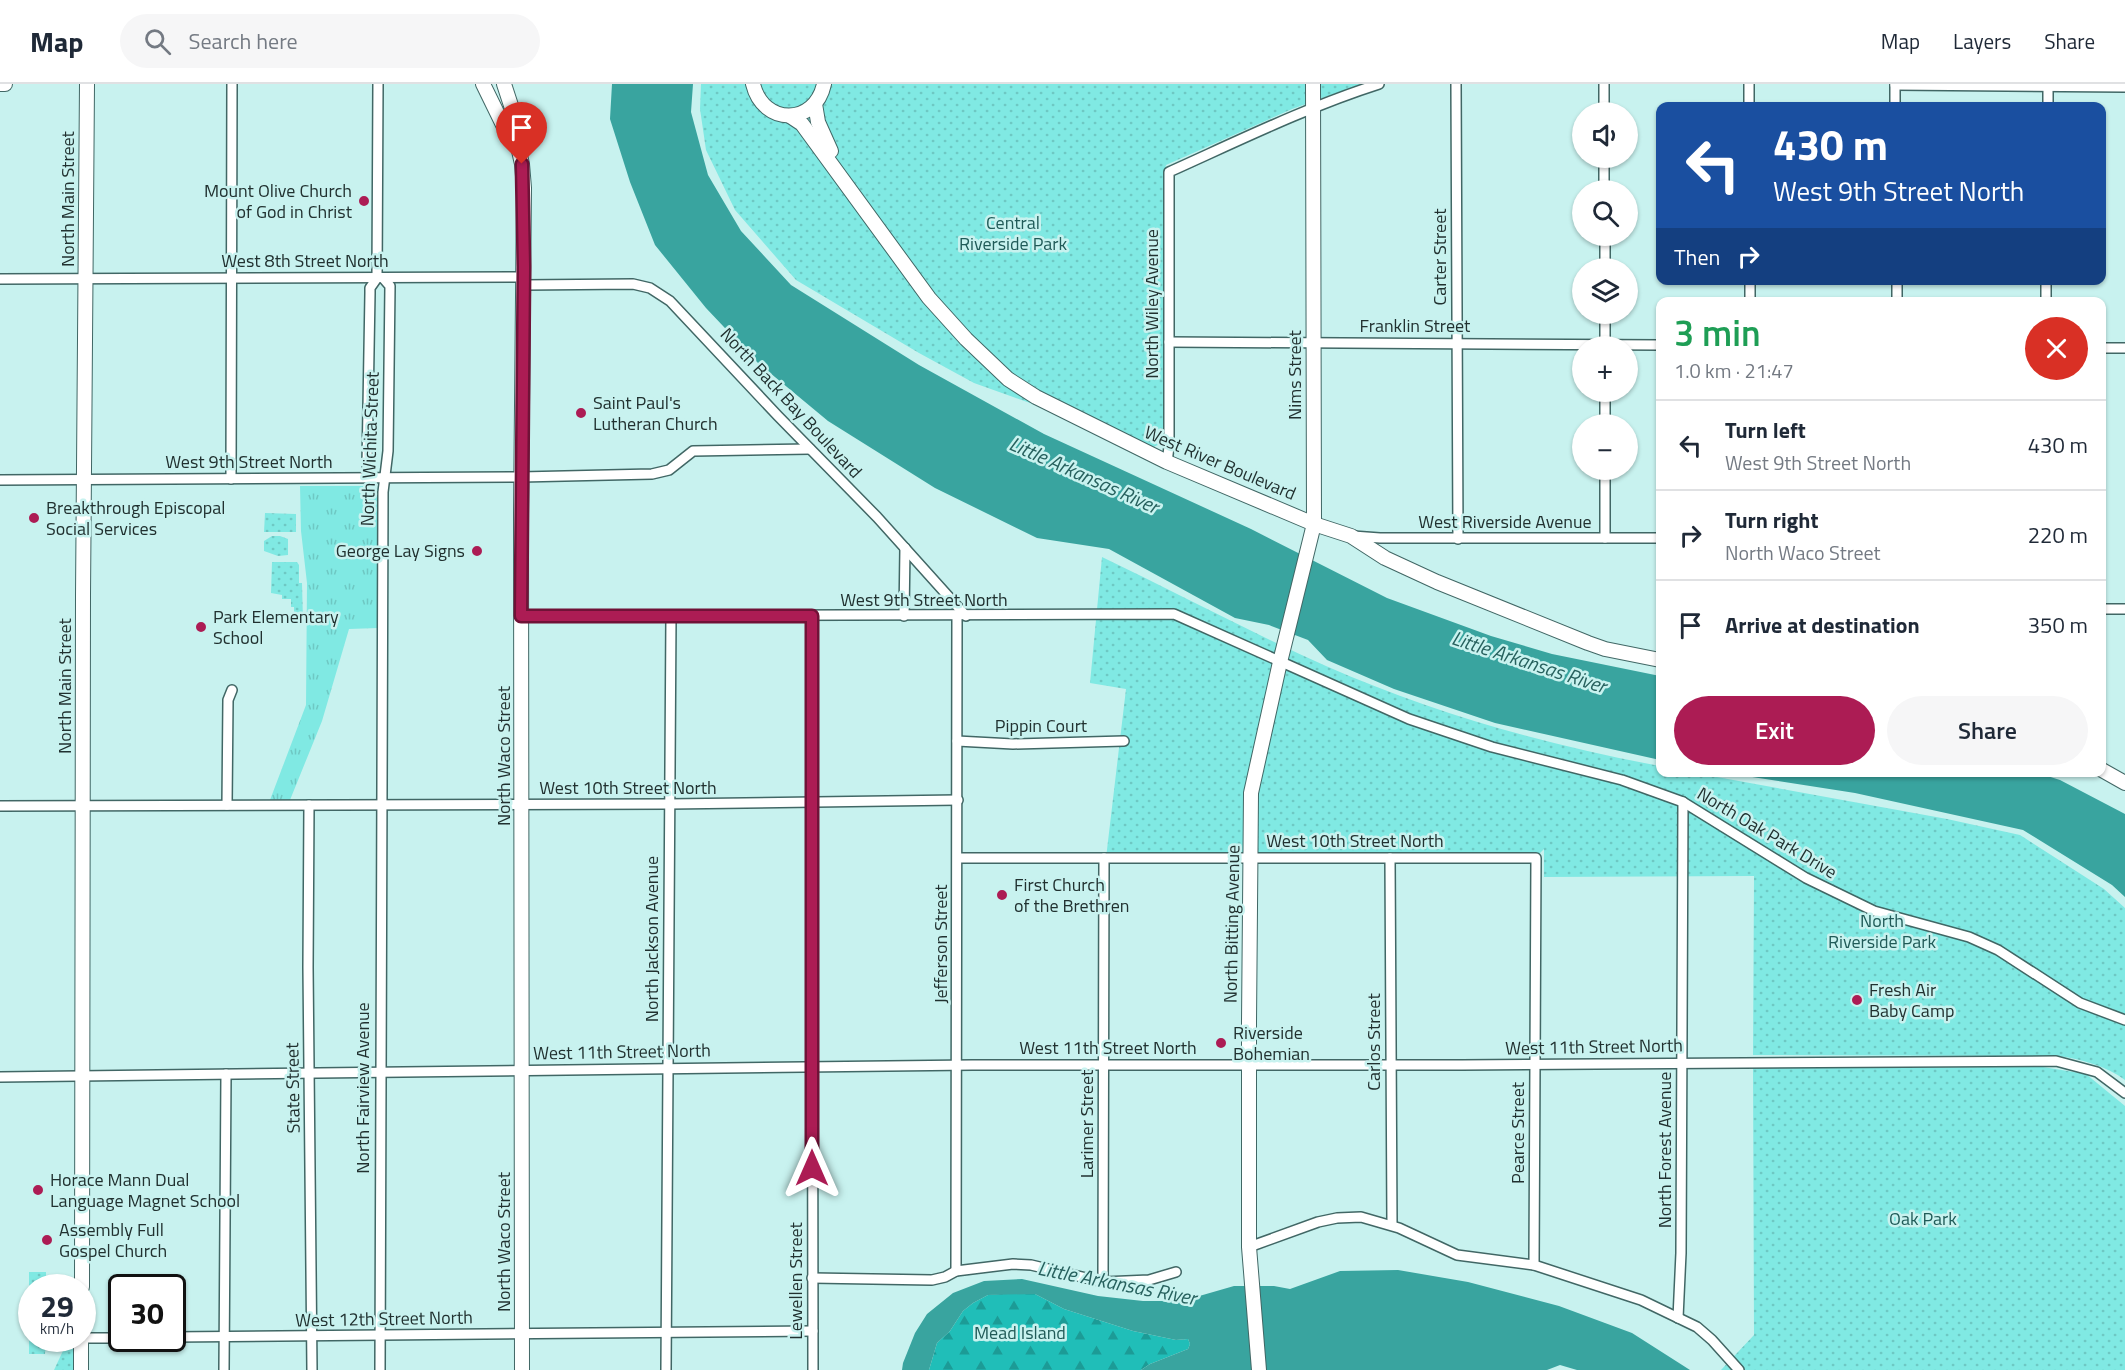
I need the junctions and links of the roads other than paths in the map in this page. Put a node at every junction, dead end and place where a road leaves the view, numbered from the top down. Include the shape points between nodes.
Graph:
1 (87, 84) edge
2 (232, 84) edge
3 (378, 84) edge
4 (483, 84) edge
5 (504, 84) edge
6 (740, 84) edge
7 (824, 84) edge
8 (1313, 84) edge
9 (1379, 84) edge
10 (1456, 84) edge
11 (1604, 84) edge
12 (1749, 84) edge
13 (1895, 84) edge
14 (2048, 85) edge
15 (2125, 87) edge
16 (755, 89) edge
17 (1604, 102) edge
18 (1749, 102) edge
19 (1895, 102) edge
20 (2048, 102) edge
21 (815, 104) junction
22 (1313, 107) junction
23 (790, 116) junction
24 (516, 142) junction
25 (847, 183) junction
26 (86, 278) junction
27 (231, 278) junction
28 (380, 278) junction
29 (0, 279) edge
30 (524, 281) junction
31 (648, 287) joint
32 (1168, 342) junction
33 (1312, 342) junction
34 (1457, 342) junction
35 (1572, 345) edge
36 (1638, 345) edge
37 (1656, 345) edge
38 (2106, 348) edge
39 (2125, 348) edge
40 (810, 449) junction
41 (1167, 462) junction
42 (521, 477) junction
43 (231, 478) junction
44 (370, 478) junction
45 (383, 478) junction
46 (84, 479) junction
47 (0, 480) edge
48 (1605, 480) edge
49 (1314, 524) junction
50 (1351, 536) junction
51 (1458, 538) junction
52 (1605, 538) junction
53 (1656, 538) edge
54 (905, 548) junction
55 (2106, 609) edge
56 (2125, 609) edge
57 (521, 616) junction
58 (671, 616) junction
59 (812, 616) junction
60 (904, 616) junction
61 (961, 616) junction
62 (1656, 659) edge
63 (1280, 662) junction
64 (232, 690) dead end
65 (957, 741) junction
66 (1124, 741) dead end
67 (2106, 773) edge
68 (2125, 783) edge
69 (958, 800) junction
70 (812, 802) junction
71 (1683, 802) junction
72 (669, 804) junction
73 (83, 805) junction
74 (227, 805) junction
75 (309, 805) junction
76 (381, 805) junction
77 (522, 805) junction
78 (0, 806) edge
79 (958, 858) junction
80 (1104, 858) junction
81 (1251, 858) junction
82 (1390, 858) junction
83 (1536, 858) joint
84 (2125, 1020) edge
85 (1681, 1062) junction
86 (1103, 1064) junction
87 (1250, 1064) junction
88 (1534, 1064) junction
89 (957, 1065) junction
90 (1391, 1065) junction
91 (812, 1066) junction
92 (667, 1068) junction
93 (522, 1069) junction
94 (380, 1071) junction
95 (309, 1072) junction
96 (226, 1074) junction
97 (83, 1076) junction
98 (0, 1077) edge
99 (2125, 1093) edge
100 (1392, 1225) junction
101 (1250, 1247) junction
102 (1534, 1265) junction
103 (956, 1271) junction
104 (1176, 1272) dead end
105 (82, 1274) edge
106 (812, 1278) junction
107 (1103, 1282) junction
108 (1678, 1318) junction
109 (813, 1331) junction
110 (666, 1333) junction
111 (522, 1335) junction
112 (313, 1336) junction
113 (380, 1336) junction
114 (186, 1337) edge
115 (224, 1337) junction
116 (82, 1352) edge
117 (81, 1370) edge
118 (224, 1370) edge
119 (312, 1370) edge
120 (380, 1370) edge
121 (522, 1370) edge
122 (666, 1370) edge
123 (813, 1370) edge
124 (1259, 1370) edge
125 (1739, 1370) edge

1 - 26 street, North Main Street
2 - 27 street
3 - 28 street, North Wichita Street via 376,194
4 - 24 street, North Waco Street via 505,129
5 - 24 street, North Waco Street via 518,127
6 - 16 street
7 - 21 street
8 - 22 street, Nims Street
9 - 22 street
10 - 34 street, Carter Street
11 - 17 street
12 - 18 street
13 - 14 street
13 - 19 street
14 - 15 street
14 - 20 street
16 - 23 street via 762,104 780,115
21 - 23 street
21 - 25 street, West River Boulevard via 824,138
22 - 32 street, North Wiley Avenue via 1169,172
22 - 33 street, Nims Street
23 - 25 street, West River Boulevard via 802,124
24 - 30 street, North Waco Street via 524,188
25 - 41 street, West River Boulevard via 929,298 1008,379
26 - 27 street, West 8th Street North
26 - 29 street, West 8th Street North
26 - 46 street, North Main Street
27 - 28 street, West 8th Street North
27 - 43 street
28 - 30 street, West 8th Street North
28 - 44 street, North Wichita Street via 370,288
28 - 45 street, North Wichita Street via 390,286 388,451
30 - 31 street, West 8th Street North
30 - 42 street, North Waco Street
31 - 40 street, North Back Bay Boulevard via 670,301
32 - 33 street, Franklin Street
32 - 41 street, North Wiley Avenue
33 - 34 street, Franklin Street
33 - 49 street, Nims Street
34 - 35 street, Franklin Street
34 - 51 street, Carter Street
36 - 37 street, Franklin Street
38 - 39 street
40 - 42 street, West 9th Street North via 693,451 669,470 652,474
40 - 54 street, North Back Bay Boulevard
41 - 49 street, West River Boulevard
42 - 45 street, West 9th Street North
42 - 57 street, North Waco Street
43 - 44 street, West 9th Street North
43 - 46 street, West 9th Street North
44 - 45 street, West 9th Street North
45 - 76 street, North Wichita Street
46 - 47 street, West 9th Street North
46 - 73 street, North Main Street
48 - 52 street
49 - 50 street, West River Boulevard
49 - 63 street, Nims Street
50 - 51 street, West Riverside Avenue
50 - 62 street, West River Boulevard via 1385,558 1588,643
51 - 52 street, West Riverside Avenue
52 - 53 street, West Riverside Avenue
54 - 60 street
54 - 61 street, North Back Bay Boulevard
55 - 56 street
57 - 58 street, West 9th Street North
57 - 77 street, North Waco Street
58 - 59 street, West 9th Street North
58 - 72 street, North Jackson Avenue
59 - 60 street, West 9th Street North
59 - 70 street, Lewellen Street
60 - 61 street, West 9th Street North
61 - 63 street, West 9th Street North via 1174,614
61 - 65 street, Jefferson Street
63 - 71 street, North Oak Park Drive via 1443,732 1622,780
63 - 81 street, North Bitting Avenue via 1251,793
64 - 74 street via 228,700
65 - 66 street, Pippin Court
65 - 69 street, Jefferson Street
67 - 68 street
69 - 70 street, West 10th Street North
69 - 79 street, Jefferson Street
70 - 72 street, West 10th Street North
70 - 91 street, Lewellen Street
71 - 84 street, North Oak Park Drive via 1806,879 1874,911 1969,937 1998,950 2080,1003
71 - 85 street, North Forest Avenue
72 - 77 street, West 10th Street North
72 - 92 street, North Jackson Avenue
73 - 74 street, West 10th Street North
73 - 78 street, West 10th Street North
73 - 97 street, North Main Street
74 - 75 street, West 10th Street North
75 - 76 street, West 10th Street North
75 - 95 street, State Street
76 - 77 street, West 10th Street North
76 - 94 street, North Fairview Avenue
77 - 93 street, North Waco Street
79 - 80 street, West 10th Street North
79 - 89 street, Jefferson Street
80 - 81 street, West 10th Street North
80 - 86 street, Larimer Street
81 - 82 street, West 10th Street North
81 - 87 street, North Bitting Avenue
82 - 83 street, West 10th Street North
82 - 90 street, Carlos Street
83 - 88 street, Pearce Street
85 - 88 street, West 11th Street North
85 - 99 street, West 11th Street North via 2056,1061 2097,1072
85 - 108 street, North Forest Avenue
86 - 87 street, West 11th Street North
86 - 89 street, West 11th Street North
86 - 107 street, Larimer Street
87 - 90 street, West 11th Street North
87 - 101 street, North Bitting Avenue
88 - 90 street, West 11th Street North
88 - 102 street, Pearce Street
89 - 91 street, West 11th Street North
89 - 103 street, Jefferson Street
90 - 100 street, Carlos Street
91 - 92 street, West 11th Street North
91 - 106 street, Lewellen Street
92 - 93 street, West 11th Street North
92 - 110 street, North Jackson Avenue
93 - 94 street, West 11th Street North
93 - 111 street, North Waco Street
94 - 95 street, West 11th Street North
94 - 113 street, North Fairview Avenue
95 - 96 street, West 11th Street North
95 - 112 street, State Street
96 - 97 street, West 11th Street North
96 - 115 street
97 - 98 street, West 11th Street North
97 - 105 street, North Main Street
100 - 101 street via 1361,1217 1337,1218
100 - 102 street via 1457,1255
101 - 124 street, North Bitting Avenue
102 - 108 street via 1641,1300
103 - 106 street via 932,1280
103 - 107 street via 1031,1265
104 - 107 street via 1149,1280
106 - 109 street, Lewellen Street
108 - 125 street via 1697,1327
109 - 110 street, West 12th Street North
109 - 123 street, Lewellen Street
110 - 111 street, West 12th Street North
110 - 122 street, North Jackson Avenue
111 - 113 street, West 12th Street North
111 - 121 street, North Waco Street
112 - 113 street, West 12th Street North
112 - 115 street, West 12th Street North
112 - 119 street, State Street
113 - 120 street, North Fairview Avenue
114 - 115 street, West 12th Street North
115 - 118 street
116 - 117 street

